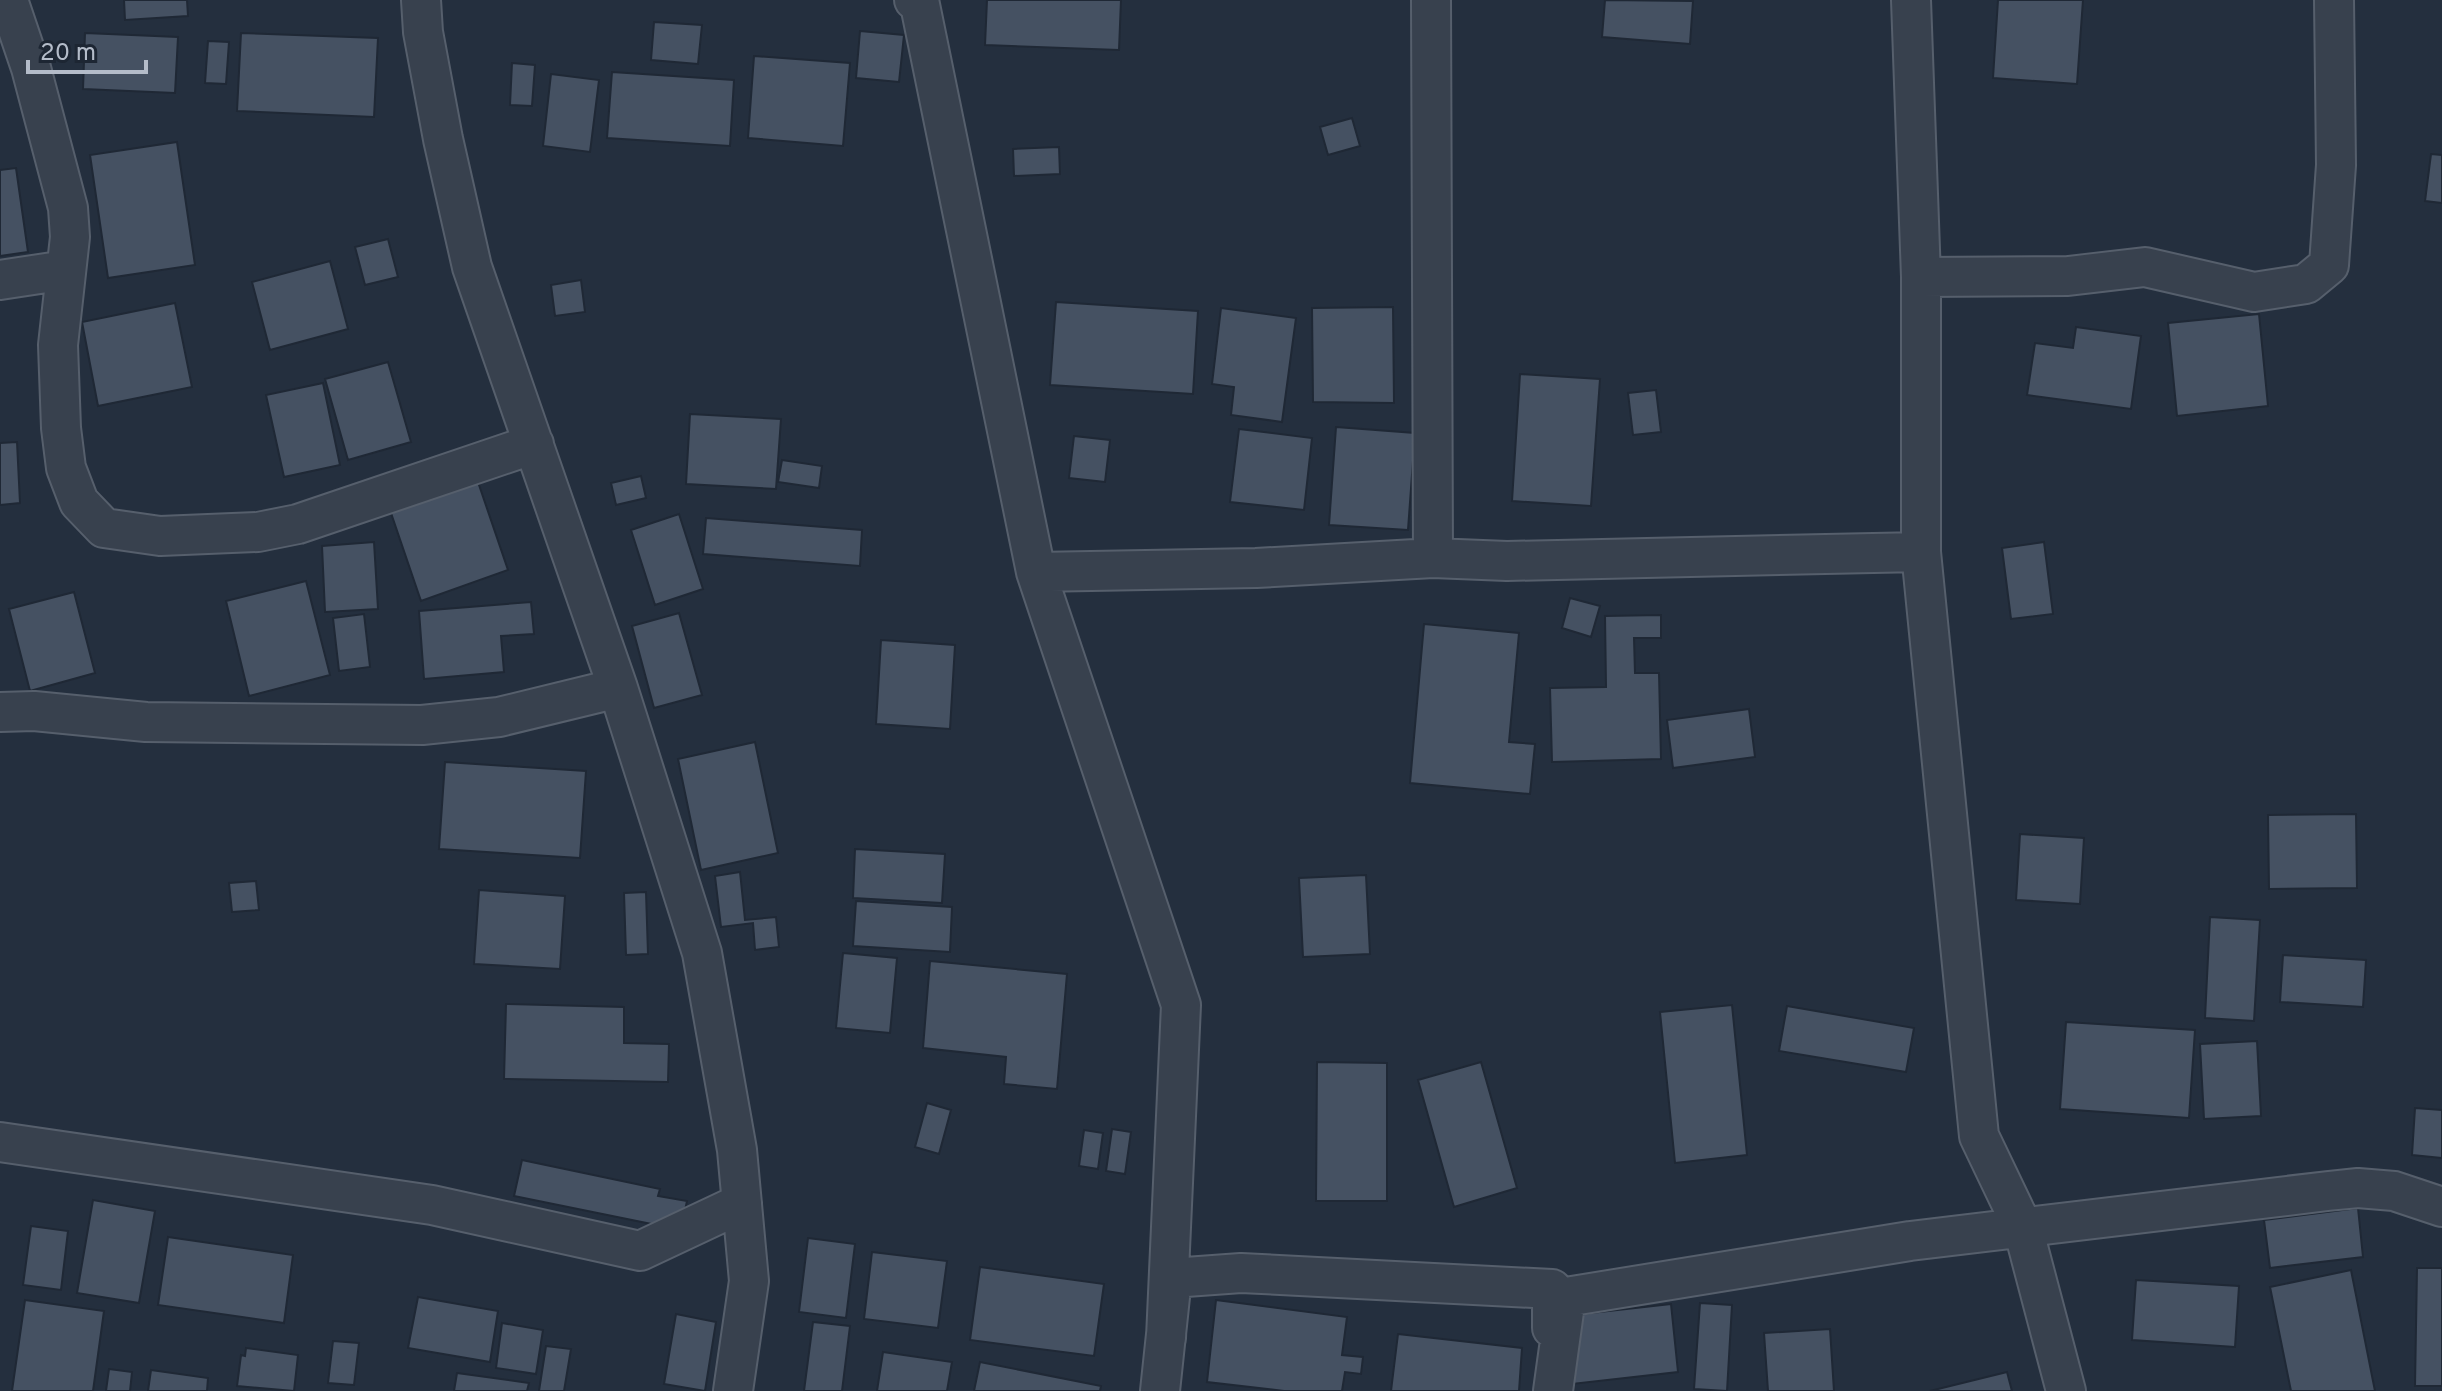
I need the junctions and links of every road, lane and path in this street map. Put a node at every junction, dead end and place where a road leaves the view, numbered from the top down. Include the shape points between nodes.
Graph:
1 (8, 0) edge
2 (421, 0) edge
3 (914, 0) edge
4 (1431, 0) edge
5 (1911, 0) edge
6 (2334, 0) edge
7 (66, 270) junction
8 (1921, 277) junction
9 (0, 280) edge
10 (534, 444) junction
11 (1921, 552) junction
12 (1433, 558) junction
13 (1036, 572) junction
14 (618, 688) junction
15 (0, 712) edge
16 (0, 1142) edge
17 (742, 1203) junction
18 (2442, 1207) edge
19 (2023, 1228) junction
20 (1166, 1338) junction
21 (733, 1391) edge
22 (1160, 1391) edge
23 (1552, 1391) edge
24 (2066, 1391) edge

1 - 7 street via 68,208
2 - 10 street via 440,124 472,267
3 - 13 street via 919,0
4 - 12 street
5 - 8 street
6 - 8 street via 2336,165 2329,265 2306,284 2254,292 2145,267 2068,276
7 - 9 street
7 - 10 street via 58,345 64,455 79,502 104,528 160,536 258,532 298,524
8 - 11 street
10 - 14 street
11 - 12 street
11 - 19 street via 1979,1136
12 - 13 street
13 - 20 street via 1181,1005
14 - 15 street via 499,717 422,725 146,722
14 - 17 street via 702,953
16 - 17 street via 432,1205 640,1251
17 - 21 street via 749,1281
18 - 19 street via 2394,1191 2358,1188
19 - 23 street via 1910,1241 1566,1297
19 - 24 street
20 - 22 street
20 - 23 street via 1172,1278 1241,1273 1552,1289

